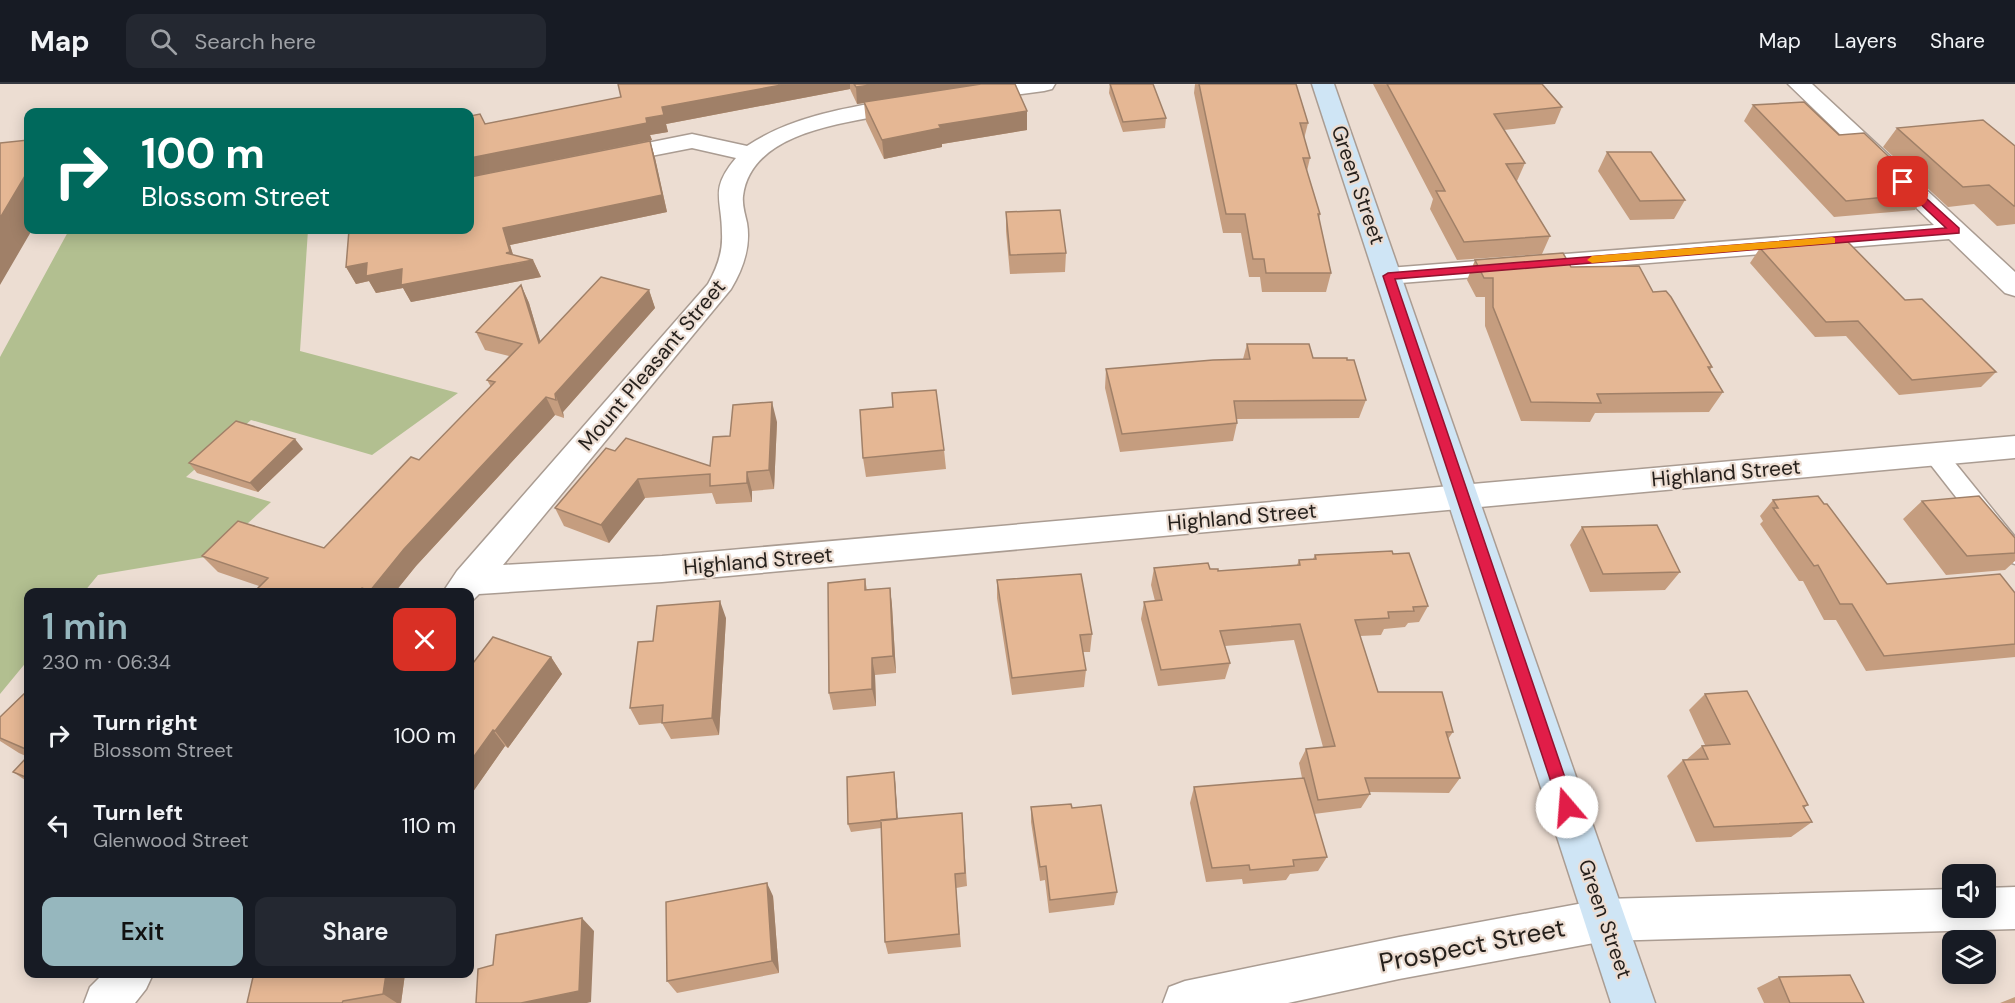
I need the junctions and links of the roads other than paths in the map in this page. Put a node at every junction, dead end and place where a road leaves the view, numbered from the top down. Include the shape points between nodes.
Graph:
1 (1044, 84) edge
2 (1323, 84) edge
3 (1799, 84) edge
4 (930, 96) edge
5 (752, 154) junction
6 (586, 162) edge
7 (1955, 231) junction
8 (1388, 276) junction
9 (2015, 287) edge
10 (2015, 447) edge
11 (1935, 454) junction
12 (1462, 497) junction
13 (2015, 554) edge
14 (464, 587) edge
15 (2015, 908) edge
16 (1605, 920) junction
17 (128, 978) edge
18 (106, 1003) edge
19 (1185, 1003) edge
20 (1633, 1003) edge

1 - 4 street, Mount Pleasant Street
2 - 8 street, Green Street
3 - 7 street
4 - 5 street, Mount Pleasant Street via 809,124 778,136
5 - 6 street via 686,142
5 - 14 street, Mount Pleasant Street via 740,167 730,189 735,246 730,267 718,289
7 - 8 street
7 - 9 street
8 - 12 street, Green Street
10 - 11 street, Highland Street
11 - 12 street, Highland Street
11 - 13 lane
12 - 14 street, Highland Street
12 - 16 street, Green Street
15 - 16 street, Prospect Street
16 - 19 street, Prospect Street via 1387,960
16 - 20 street, Green Street
17 - 18 street

